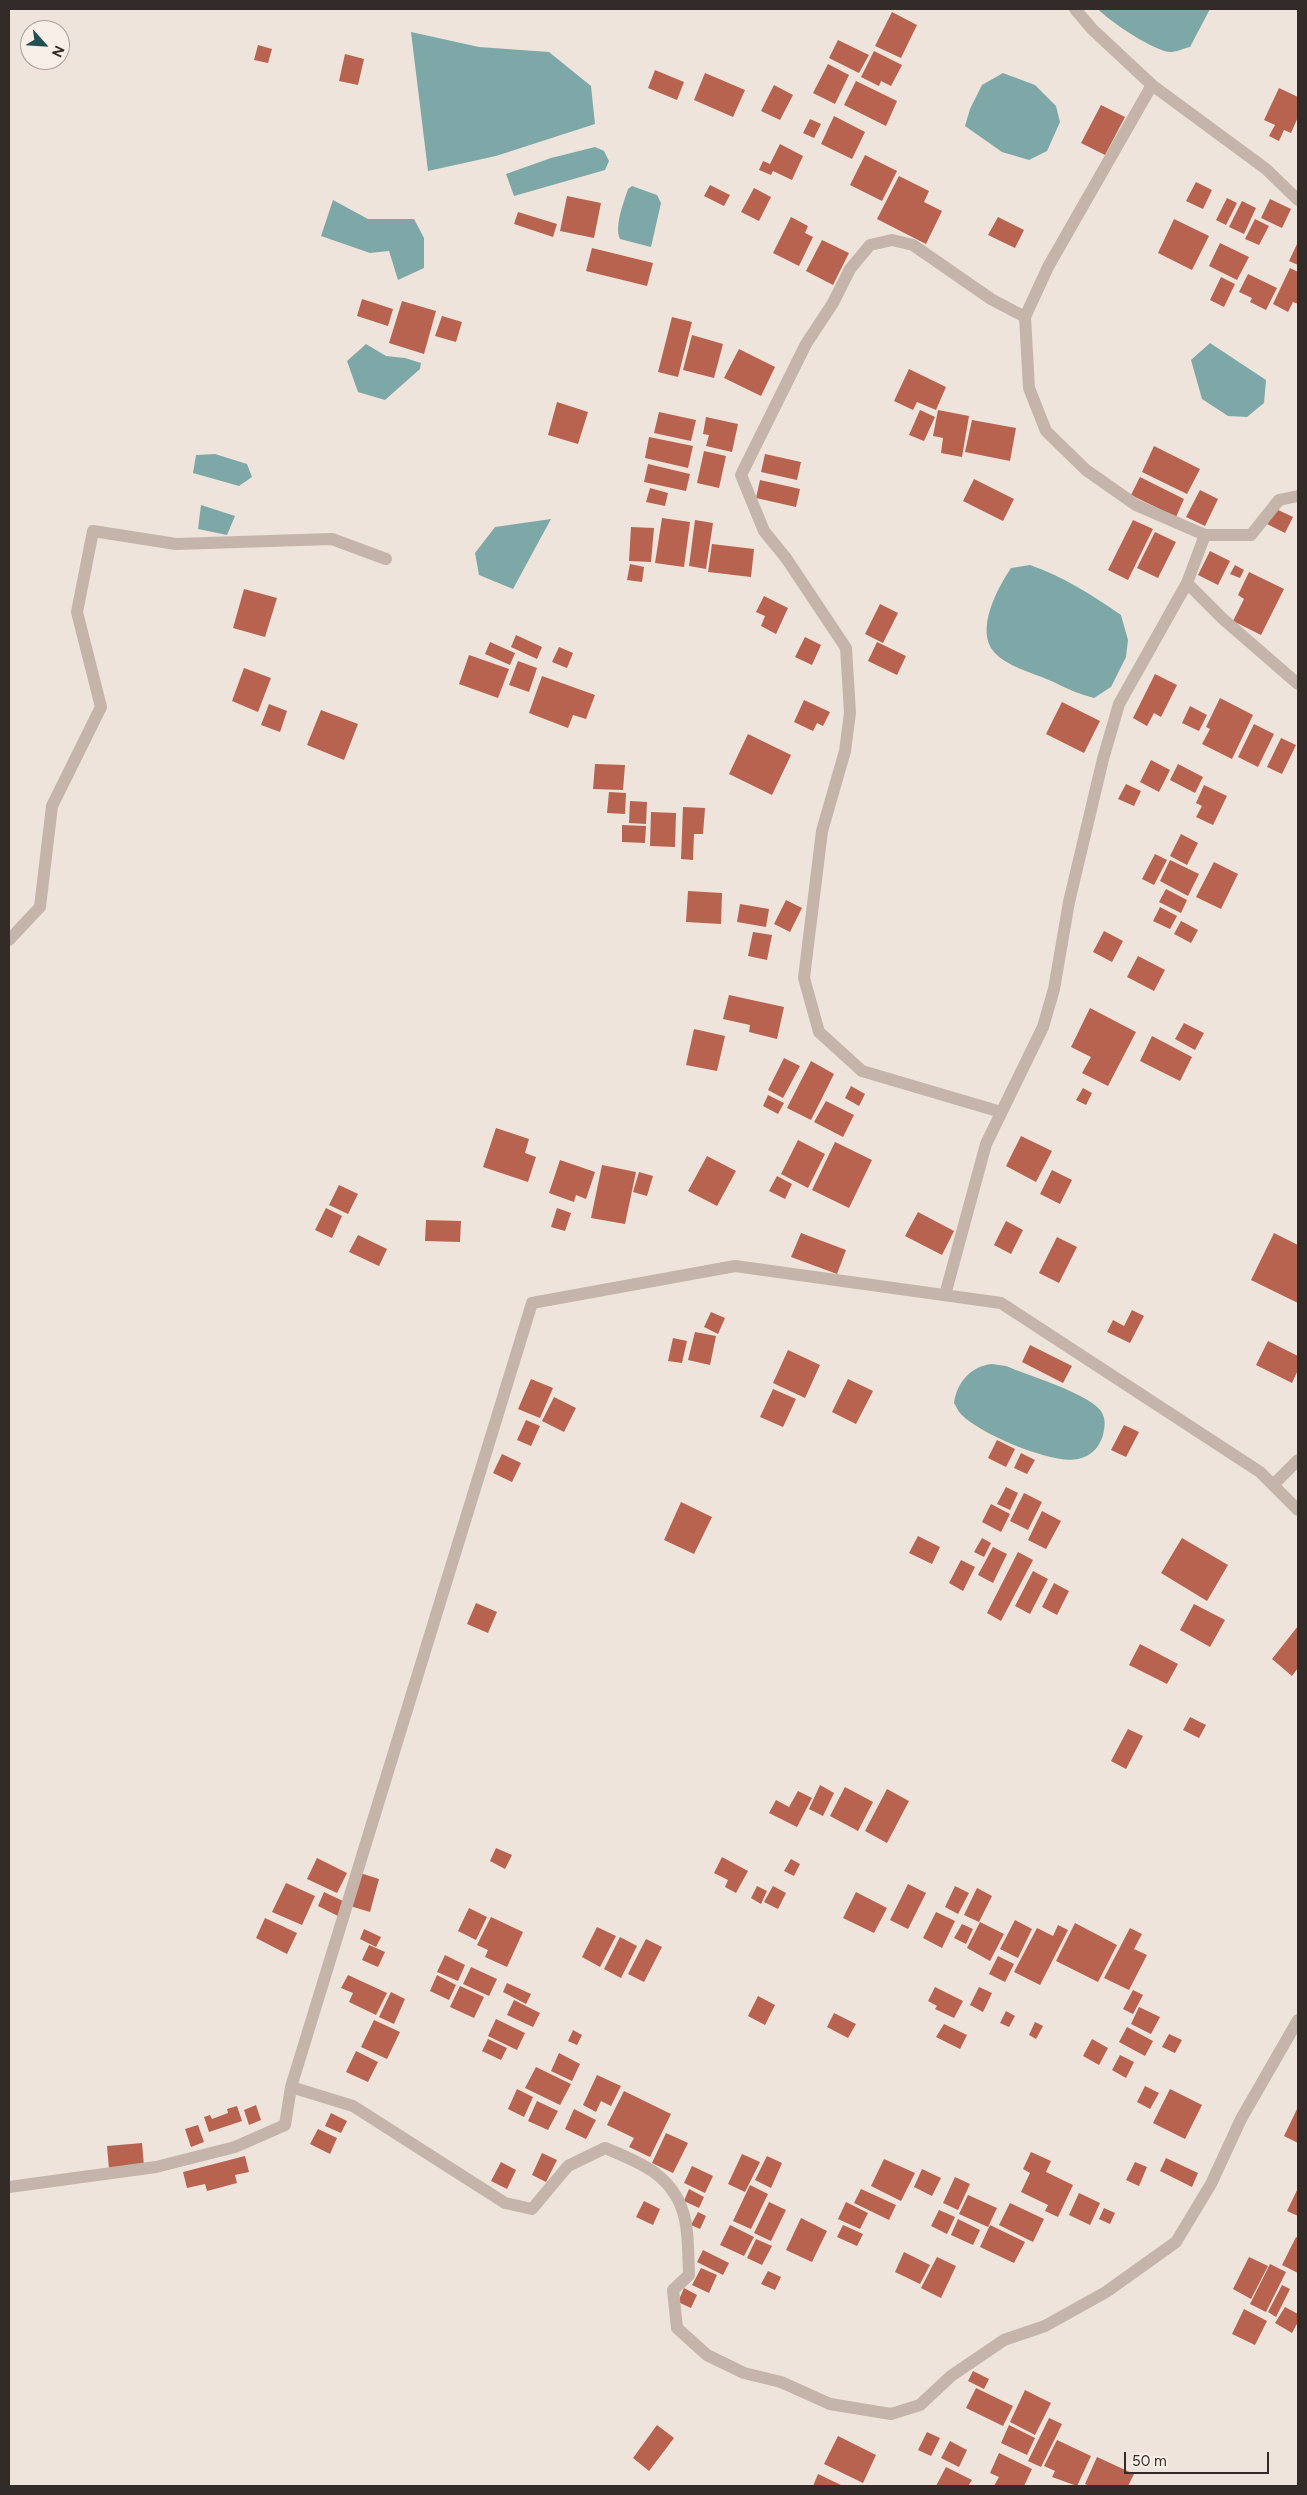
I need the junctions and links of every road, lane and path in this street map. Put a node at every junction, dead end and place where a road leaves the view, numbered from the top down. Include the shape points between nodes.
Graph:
1 (1075, 9) edge
2 (1152, 85) junction
3 (1298, 200) edge
4 (1025, 317) junction
5 (1298, 496) edge
6 (1205, 535) junction
7 (386, 559) dead end
8 (1186, 583) junction
9 (1298, 684) edge
10 (9, 940) edge
11 (1001, 1112) junction
12 (945, 1295) junction
13 (1298, 1460) edge
14 (1274, 1485) junction
15 (1298, 1510) edge
16 (1298, 2020) edge
17 (291, 2087) junction
18 (9, 2187) edge

1 - 2 street
2 - 3 street via 1259,164
2 - 4 street via 1048,267
4 - 6 street via 1029,388 1046,431 1086,470 1136,505
4 - 11 street via 913,245 892,240 870,245 850,269 833,304 806,344 740,475 764,531 786,558 846,648 850,712 845,751 822,831 804,978 819,1032 862,1071
5 - 6 street via 1279,500 1251,535
6 - 8 street
7 - 10 street via 332,540 176,544 94,531 77,612 101,707 52,806 40,907
8 - 9 street
8 - 11 street via 1119,704 1069,902 1054,989 1043,1027
11 - 12 street via 986,1144
12 - 14 street via 1001,1302 1260,1472
12 - 17 street via 735,1266 532,1303
13 - 14 street
14 - 15 street
16 - 17 street via 1176,2242 1098,2296 1044,2326 1004,2340 951,2376 920,2406 891,2414 830,2404 781,2382 744,2373 707,2355 678,2328 673,2290 689,2275 684,2213 668,2182 633,2160 605,2148 568,2166 532,2209 505,2203 353,2106
17 - 18 street via 286,2125 235,2147 156,2167

